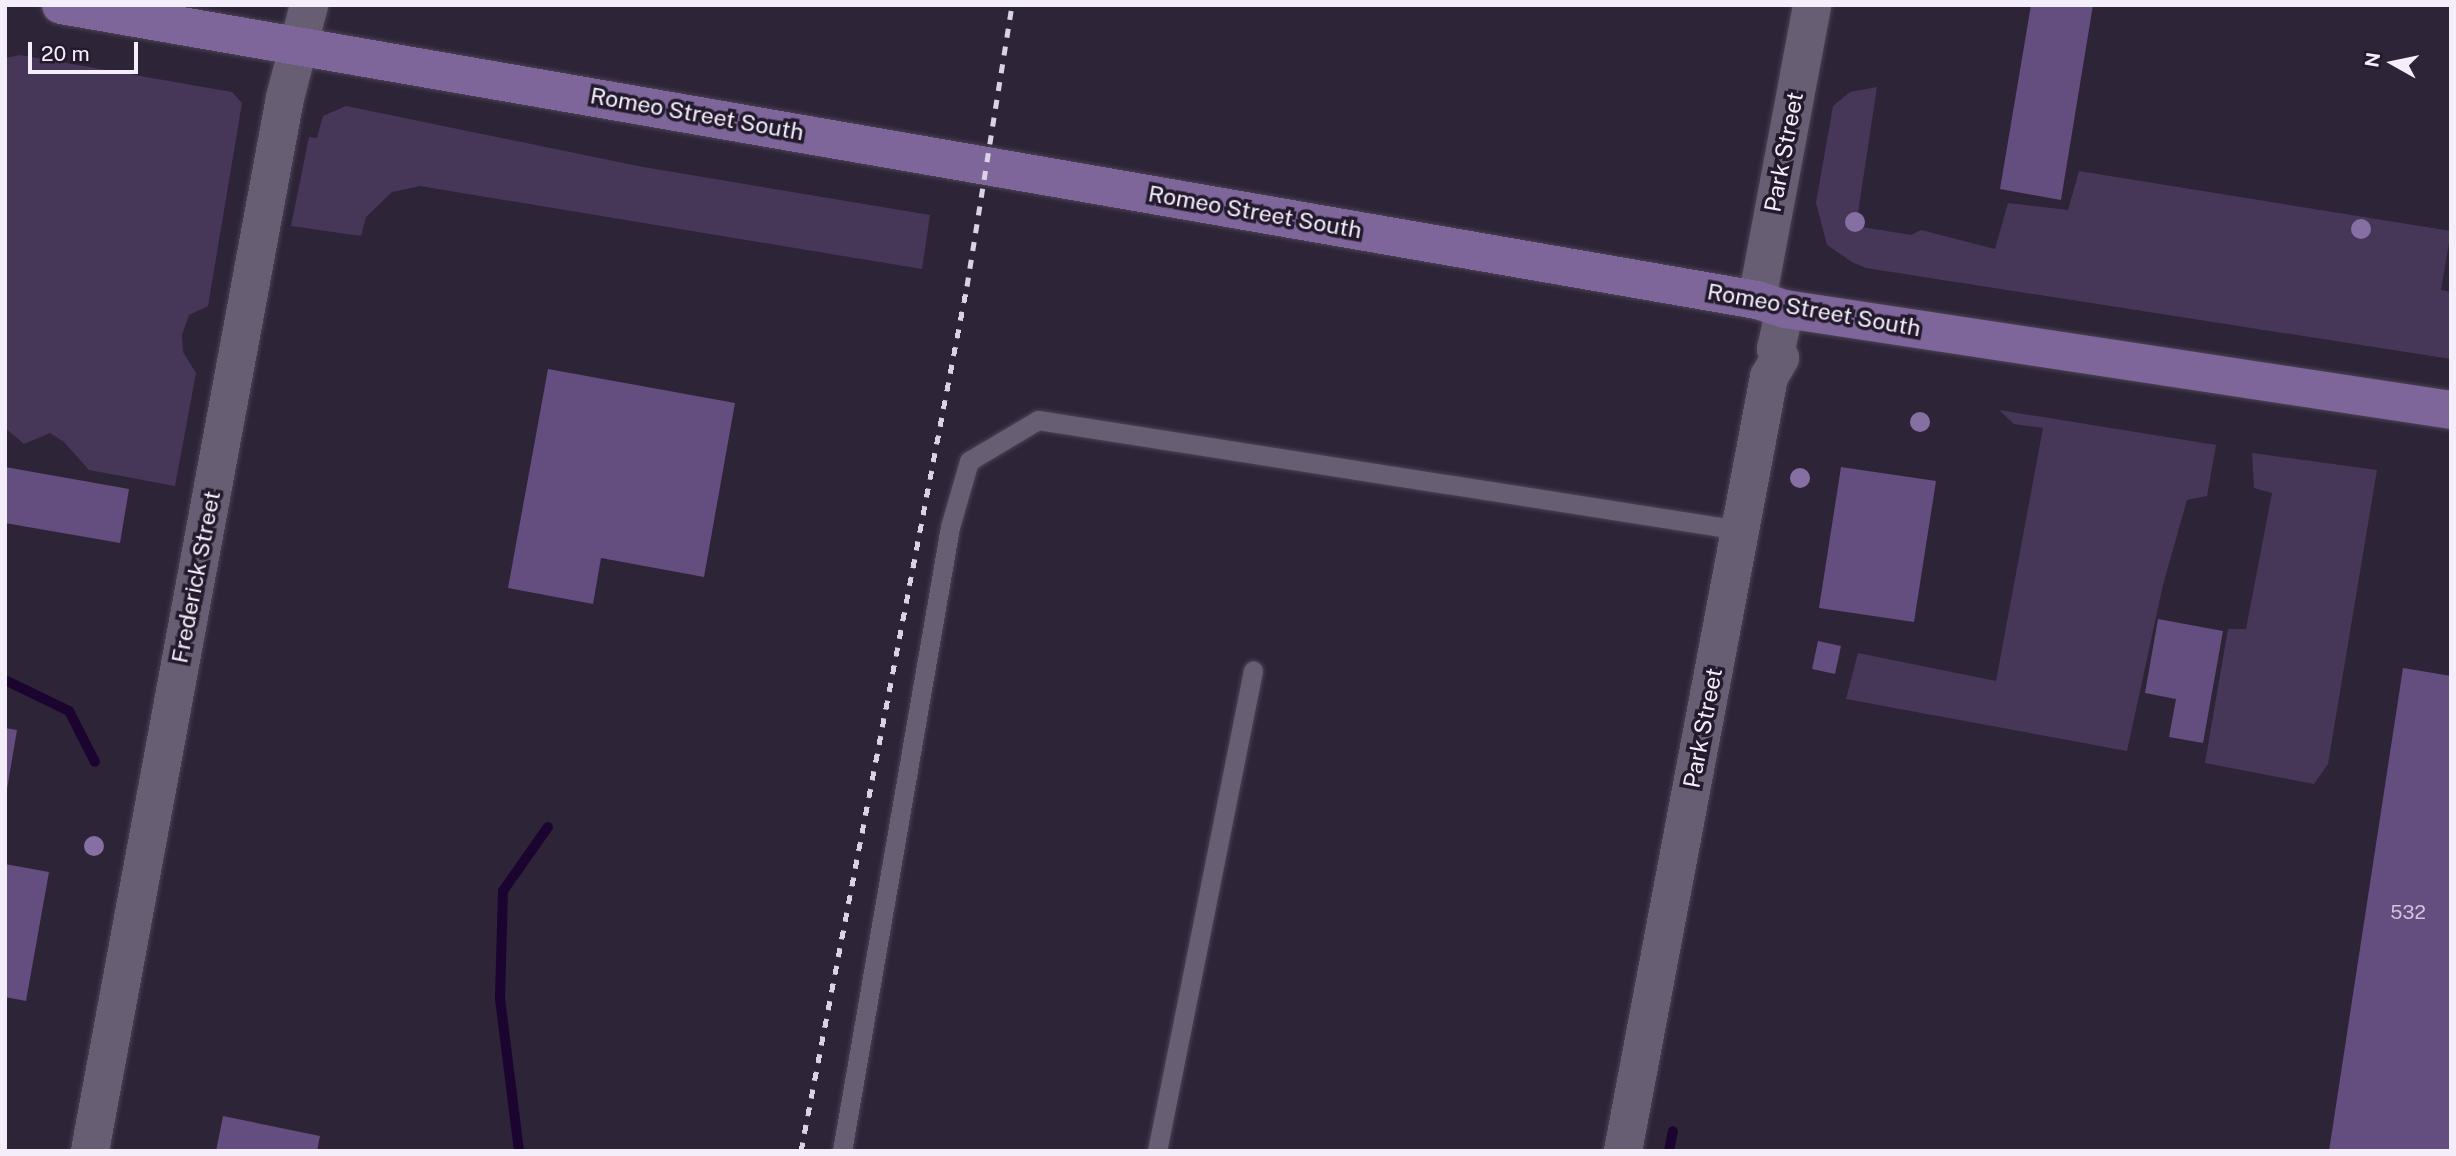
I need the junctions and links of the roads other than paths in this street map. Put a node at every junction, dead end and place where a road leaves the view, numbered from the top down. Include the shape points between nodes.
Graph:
1 (61, 5) edge
2 (309, 5) edge
3 (1812, 5) edge
4 (299, 45) junction
5 (1771, 304) junction
6 (2451, 410) edge
7 (1740, 530) junction
8 (1253, 671) dead end
9 (90, 1151) edge
10 (842, 1151) edge
11 (1157, 1151) edge
12 (1623, 1151) edge

1 - 4 main road, Romeo Street South
2 - 4 street, Frederick Street
3 - 5 street, Park Street
4 - 5 main road, Romeo Street South
4 - 9 street, Frederick Street
5 - 6 main road, Romeo Street South
5 - 7 street, Park Street via 1780,358 1769,377
7 - 10 lane via 1038,420 969,461 950,527
7 - 12 street, Park Street
8 - 11 lane

